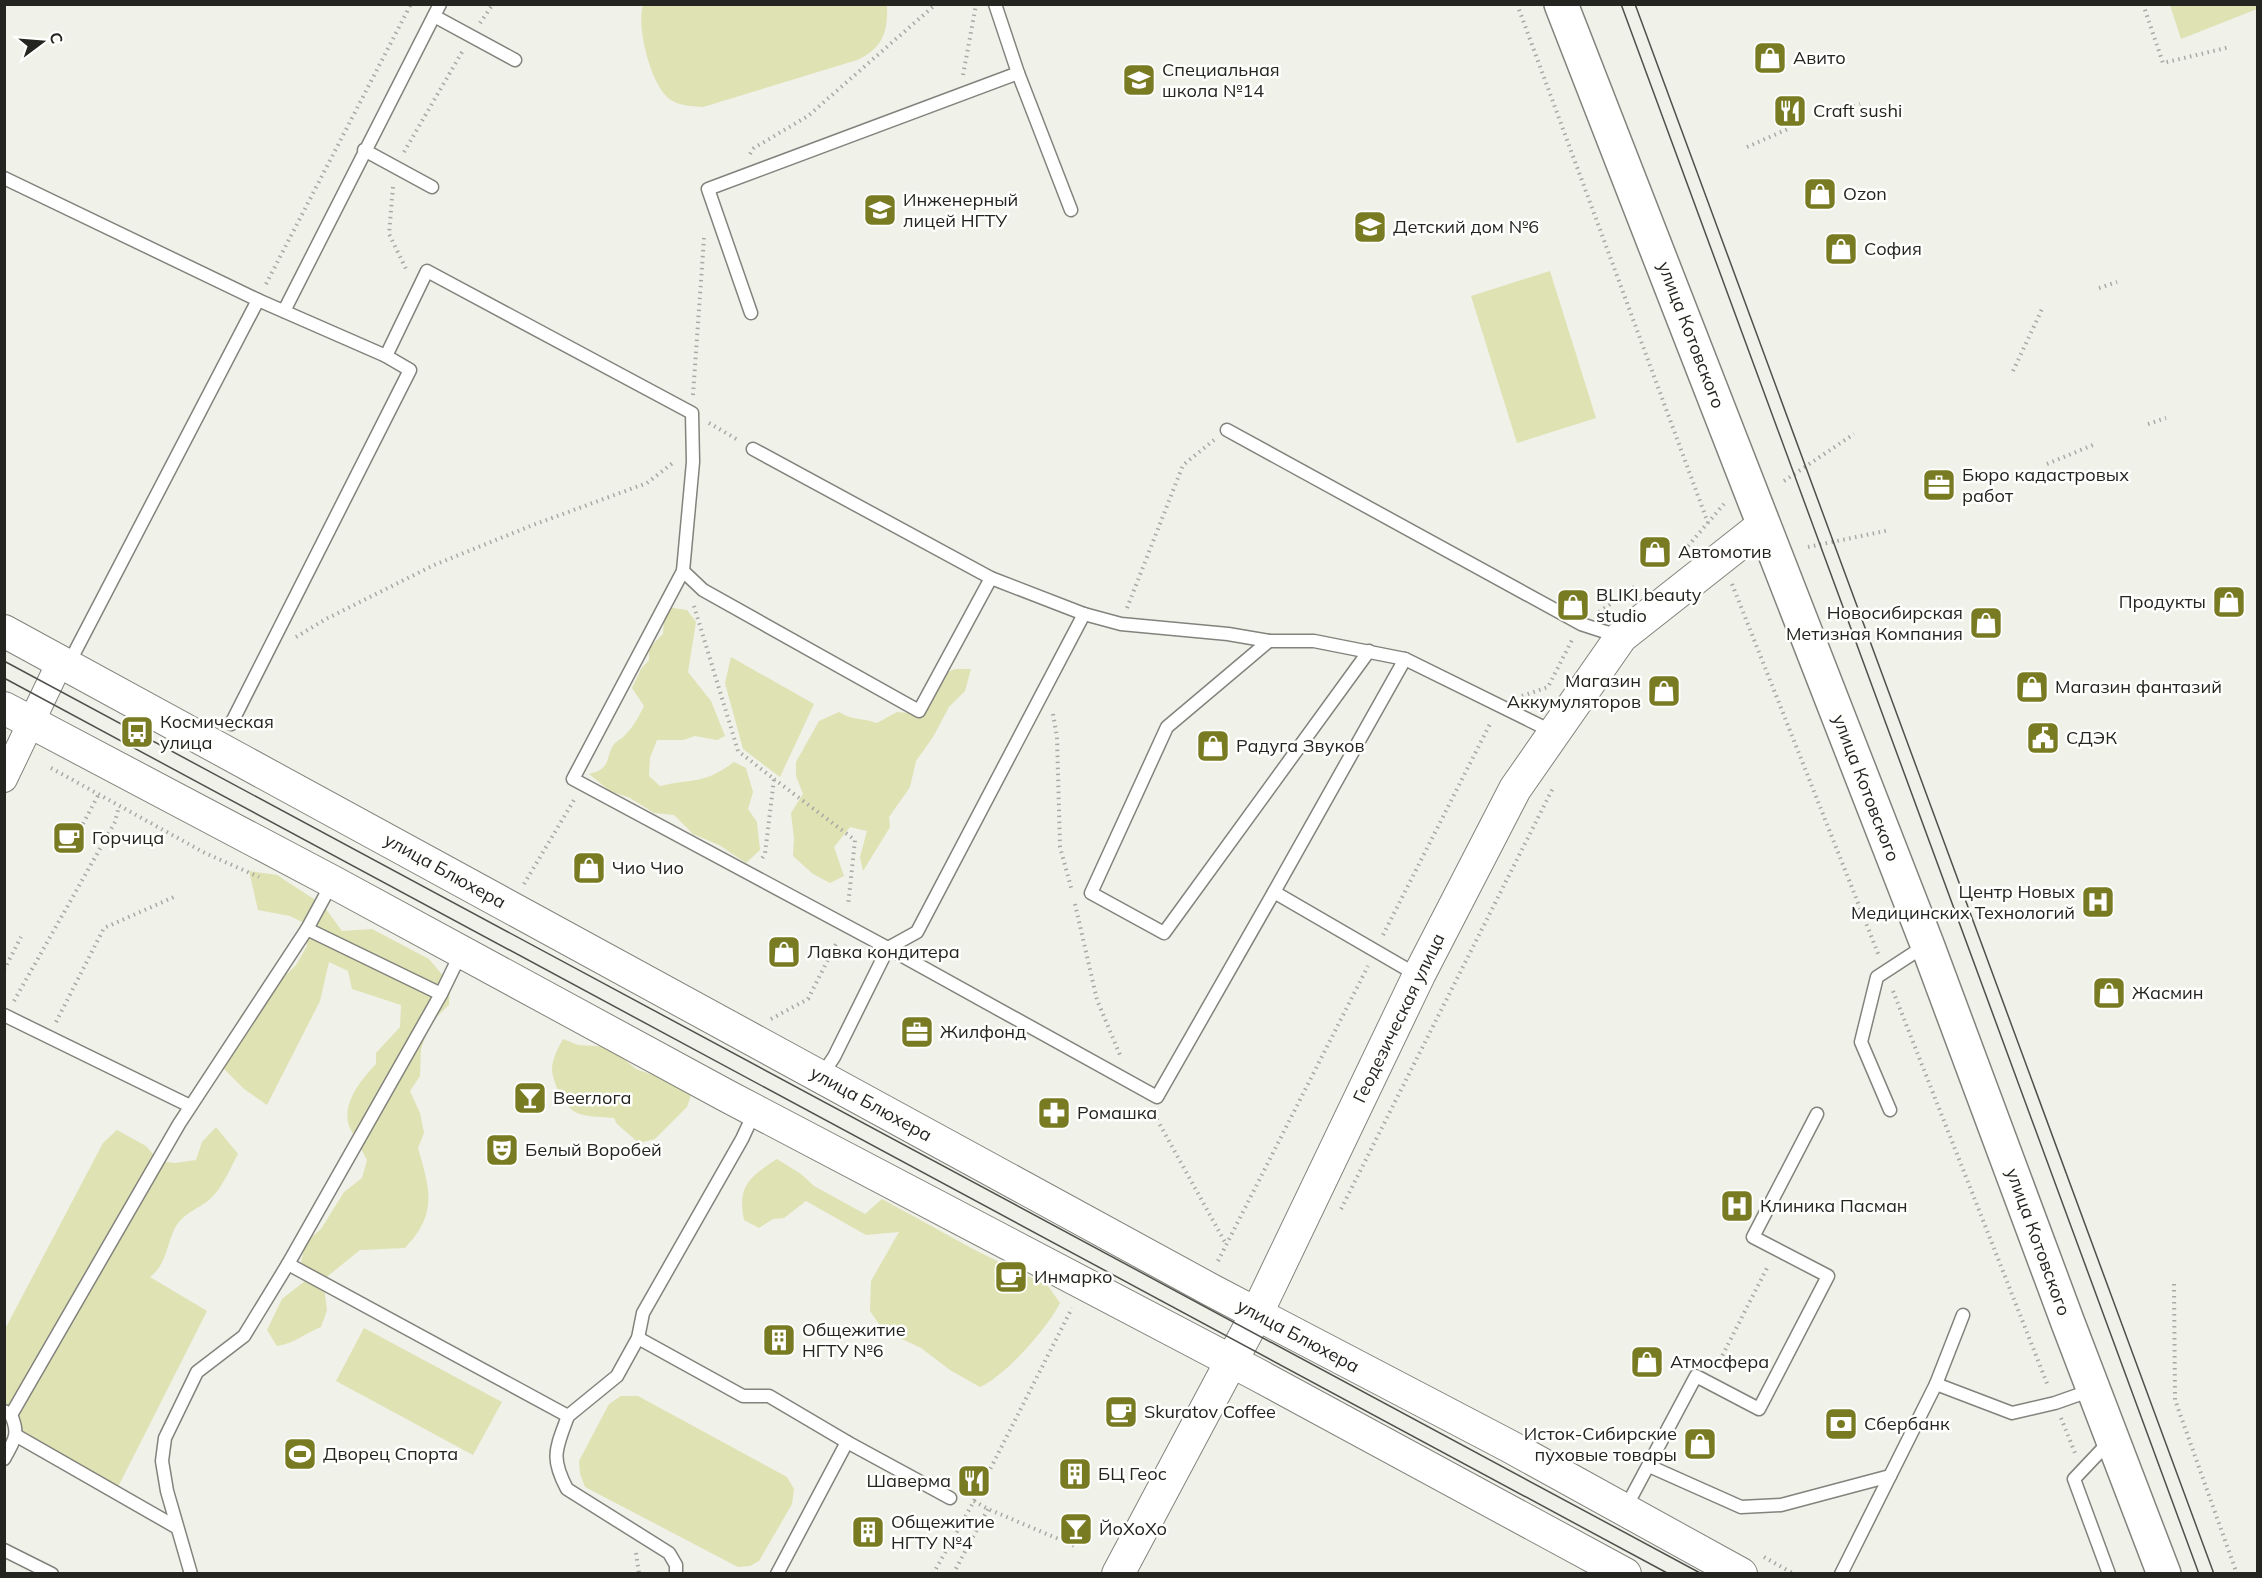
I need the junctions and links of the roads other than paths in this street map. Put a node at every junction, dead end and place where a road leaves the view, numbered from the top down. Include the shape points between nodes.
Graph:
1 (440, 4) edge
2 (995, 4) edge
3 (1561, 4) edge
4 (434, 16) junction
5 (515, 60) dead end
6 (1018, 73) junction
7 (364, 150) junction
8 (4, 178) edge
9 (432, 187) dead end
10 (1071, 210) dead end
11 (258, 300) junction
12 (284, 311) junction
13 (751, 313) dead end
14 (386, 357) junction
15 (1227, 430) road end
16 (753, 449) road end
17 (1763, 525) junction
18 (683, 571) junction
19 (991, 578) junction
20 (1084, 614) junction
21 (4, 631) edge
22 (1621, 637) junction
23 (1269, 641) junction
24 (1369, 651) junction
25 (1405, 659) junction
26 (64, 664) junction
27 (4, 708) edge
28 (33, 723) junction
29 (231, 724) dead end
30 (1553, 732) junction
31 (4, 779) edge
32 (333, 882) junction
33 (1274, 892) junction
34 (307, 929) junction
35 (1928, 944) junction
36 (888, 948) junction
37 (462, 952) junction
38 (1419, 975) junction
39 (441, 994) junction
40 (5, 1015) edge
41 (820, 1076) junction
42 (190, 1106) junction
43 (755, 1110) junction
44 (1890, 1110) dead end
45 (1817, 1114) dead end
46 (288, 1264) junction
47 (1256, 1315) junction
48 (1962, 1315) dead end
49 (638, 1338) junction
50 (1232, 1361) junction
51 (1936, 1384) junction
52 (2093, 1389) junction
53 (8, 1413) edge
54 (568, 1416) junction
55 (17, 1436) junction
56 (2112, 1439) junction
57 (847, 1442) junction
58 (4, 1459) edge
59 (1648, 1466) junction
60 (1890, 1476) junction
61 (950, 1498) dead end
62 (1624, 1510) junction
63 (176, 1527) junction
64 (4, 1550) edge
65 (52, 1574) edge
66 (191, 1574) edge
67 (676, 1574) edge
68 (777, 1574) edge
69 (1118, 1574) edge
70 (1624, 1574) edge
71 (1741, 1574) edge
72 (1841, 1574) edge
73 (2109, 1574) edge
74 (2164, 1574) edge

1 - 4 lane
2 - 6 lane
3 - 17 main road, улица Котовского
4 - 5 lane
4 - 7 lane
6 - 10 lane
6 - 13 lane via 708,189
7 - 9 lane
7 - 12 lane
8 - 11 lane
11 - 12 lane
11 - 26 lane
12 - 14 lane
14 - 18 lane via 427,271 692,413 693,462
14 - 29 lane via 410,370
15 - 22 lane via 1581,624
16 - 19 lane
17 - 22 street, Геодезическая улица
17 - 35 main road, улица Котовского
18 - 19 lane via 704,590 920,711
18 - 36 lane via 573,778
19 - 20 lane
20 - 23 lane via 1121,624
20 - 36 lane via 917,932
21 - 26 street, улица Блюхера
22 - 30 street, Геодезическая улица
23 - 24 lane via 1314,641
23 - 24 lane via 1167,727 1091,893 1164,933
24 - 25 lane
25 - 30 lane
25 - 33 lane
26 - 28 street
26 - 41 street, улица Блюхера
27 - 28 street
28 - 31 street
28 - 32 street
30 - 38 street, Геодезическая улица via 1515,789
32 - 34 lane
32 - 37 street
33 - 36 lane via 1157,1097
33 - 38 lane
34 - 39 lane
34 - 42 lane
35 - 44 lane via 1877,977 1861,1042
35 - 52 main road, улица Котовского
36 - 41 lane via 834,1057
37 - 39 lane
37 - 43 street
38 - 47 street, Геодезическая улица
39 - 46 lane
40 - 42 lane
41 - 47 street, улица Блюхера
42 - 53 lane
43 - 49 lane via 643,1312
43 - 50 street
45 - 59 lane via 1753,1237 1828,1276 1759,1409 1696,1376
46 - 54 lane
46 - 63 lane via 244,1336 197,1372 165,1438 162,1461
47 - 50 street, Геодезическая улица
47 - 62 street, улица Блюхера
48 - 51 lane
49 - 54 lane via 617,1376
49 - 57 lane via 743,1396 769,1396
50 - 69 street, Геодезическая улица
50 - 70 street
51 - 52 lane via 2012,1413
51 - 60 lane
52 - 56 main road, улица Котовского
53 - 55 lane
54 - 67 lane via 555,1452 558,1472 567,1489 669,1553
55 - 58 lane
55 - 63 lane
56 - 73 lane via 2074,1479
56 - 74 main road, улица Котовского
57 - 61 lane
57 - 68 lane
59 - 60 lane via 1741,1507 1780,1505
59 - 62 lane
60 - 72 lane
62 - 71 street, улица Блюхера
63 - 66 lane
64 - 65 lane

